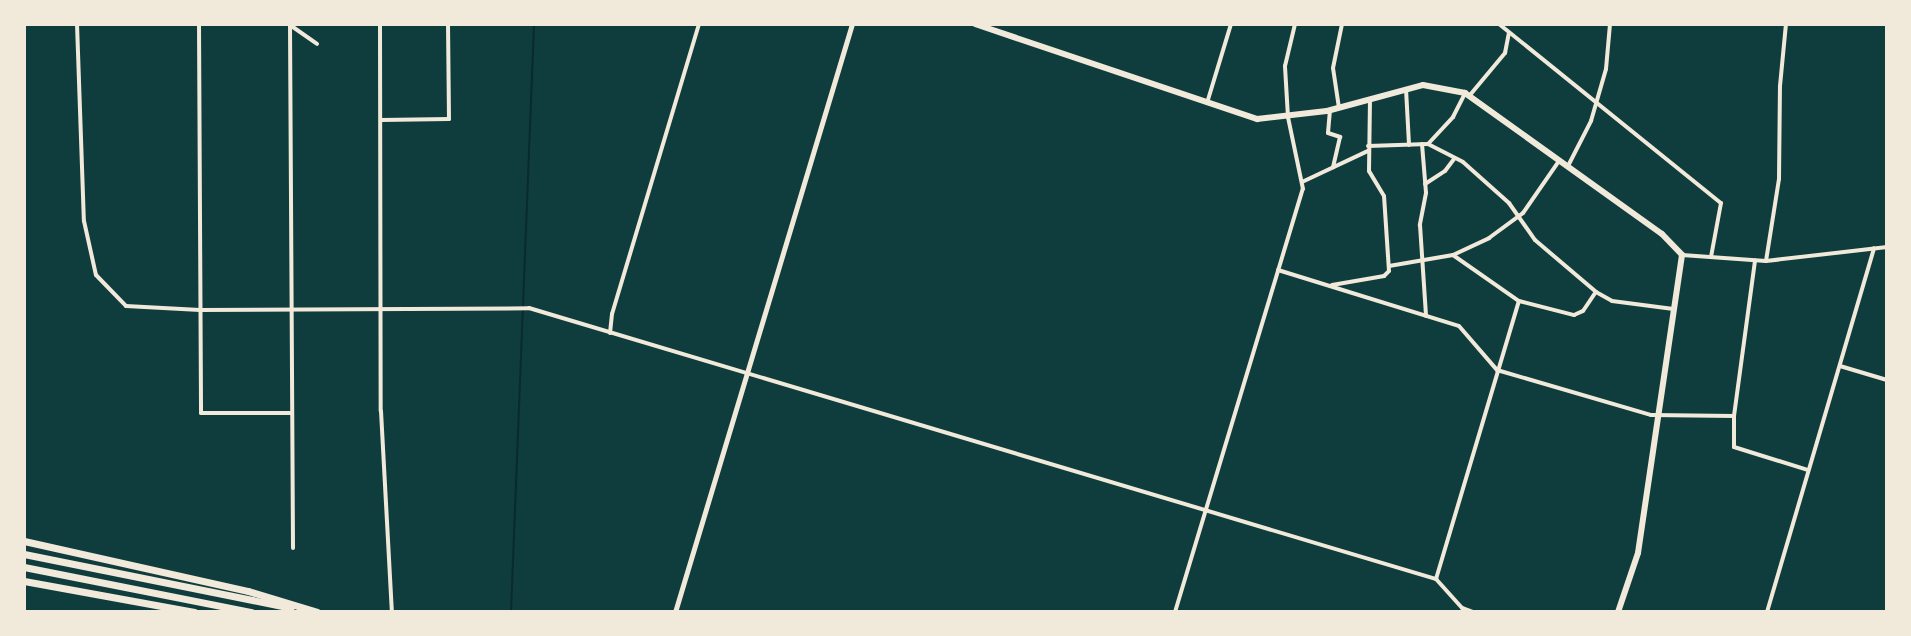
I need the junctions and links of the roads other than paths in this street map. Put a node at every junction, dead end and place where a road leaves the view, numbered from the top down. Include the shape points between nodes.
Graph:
1 (78, 24) edge
2 (187, 24) edge
3 (200, 24) edge
4 (380, 24) edge
5 (448, 24) edge
6 (699, 24) edge
7 (852, 24) edge
8 (975, 24) edge
9 (1231, 24) edge
10 (1295, 24) edge
11 (1342, 24) edge
12 (1499, 24) edge
13 (1611, 24) edge
14 (1786, 24) edge
15 (290, 25) edge
16 (1509, 33) junction
17 (317, 44) dead end
18 (1406, 88) junction
19 (1468, 94) junction
20 (1370, 98) junction
21 (1207, 103) junction
22 (1597, 103) junction
23 (1339, 108) junction
24 (1330, 110) junction
25 (1288, 117) junction
26 (381, 120) junction
27 (1422, 144) junction
28 (1428, 144) junction
29 (1409, 145) junction
30 (1368, 149) junction
31 (1454, 159) junction
32 (1559, 160) junction
33 (1568, 166) junction
34 (1333, 168) junction
35 (1302, 182) junction
36 (1425, 183) junction
37 (1517, 216) junction
38 (1887, 247) edge
39 (1874, 248) junction
40 (1453, 255) junction
41 (1682, 255) junction
42 (1711, 257) junction
43 (1424, 260) junction
44 (1755, 260) junction
45 (1766, 261) junction
46 (1389, 266) junction
47 (1278, 270) junction
48 (1331, 285) junction
49 (1596, 292) junction
50 (1519, 301) junction
51 (290, 308) junction
52 (381, 309) junction
53 (1673, 309) junction
54 (203, 310) junction
55 (1426, 316) junction
56 (610, 333) junction
57 (1840, 366) junction
58 (1497, 370) junction
59 (746, 373) junction
60 (1887, 380) edge
61 (292, 413) junction
62 (1658, 416) junction
63 (1734, 416) junction
64 (1808, 470) junction
65 (1206, 511) junction
66 (24, 541) edge
67 (293, 548) dead end
68 (24, 554) edge
69 (24, 567) edge
70 (1436, 579) junction
71 (24, 581) edge
72 (194, 612) edge
73 (252, 612) edge
74 (312, 612) edge
75 (317, 612) edge
76 (392, 612) edge
77 (675, 612) edge
78 (1175, 612) edge
79 (1473, 612) edge
80 (1618, 612) edge
81 (1767, 612) edge

1 - 54 street via 84,220 96,275 126,306
2 - 3 street
3 - 54 street
4 - 26 street
5 - 26 street via 448,119
6 - 56 street via 612,314
7 - 59 street
8 - 21 main road
9 - 21 street
10 - 25 street via 1285,66
11 - 23 street via 1333,68
12 - 16 street
13 - 22 street
14 - 45 street via 1780,86 1779,179
15 - 17 street
15 - 51 street
16 - 19 street via 1505,53
16 - 22 street
18 - 19 main road via 1437,86
18 - 20 main road
18 - 29 street
19 - 28 street
19 - 32 main road
20 - 23 main road
20 - 30 street
21 - 25 main road via 1257,119
22 - 33 street
22 - 42 street via 1721,202
23 - 24 main road
24 - 25 main road
24 - 34 street via 1328,133 1340,137
25 - 35 street
26 - 52 street
27 - 28 street
27 - 29 street
27 - 36 street
28 - 31 street
29 - 30 street
30 - 34 street
30 - 46 street via 1369,171 1384,196
31 - 36 street via 1446,171
31 - 37 street via 1478,174
32 - 33 main road
32 - 37 street
33 - 41 main road via 1662,234
34 - 35 street
35 - 47 street
36 - 43 street via 1420,225
37 - 40 street via 1489,238
37 - 49 street via 1534,240
38 - 39 street
39 - 45 street
39 - 57 street
40 - 43 street
40 - 50 street
41 - 42 street
41 - 53 main road
42 - 44 street
43 - 46 street
43 - 55 street
44 - 45 street
44 - 63 street
46 - 48 street via 1384,276
47 - 48 street
47 - 65 street
48 - 55 street
49 - 50 street via 1583,311 1574,315
49 - 53 street via 1612,301
50 - 58 street
51 - 52 street
51 - 54 street
51 - 61 street
52 - 56 street via 529,308
52 - 76 street via 381,411
53 - 62 main road
54 - 61 street via 201,413
55 - 58 street via 1459,326
56 - 59 street
57 - 60 street
57 - 64 street
58 - 62 street
58 - 70 street
59 - 65 street
59 - 77 street
61 - 67 street
62 - 63 street
62 - 80 main road via 1638,553
63 - 64 street via 1734,447
64 - 81 street
65 - 70 street
65 - 78 street
66 - 75 highway via 248,591
68 - 74 highway
69 - 73 highway
70 - 79 street via 1462,608
71 - 72 highway

